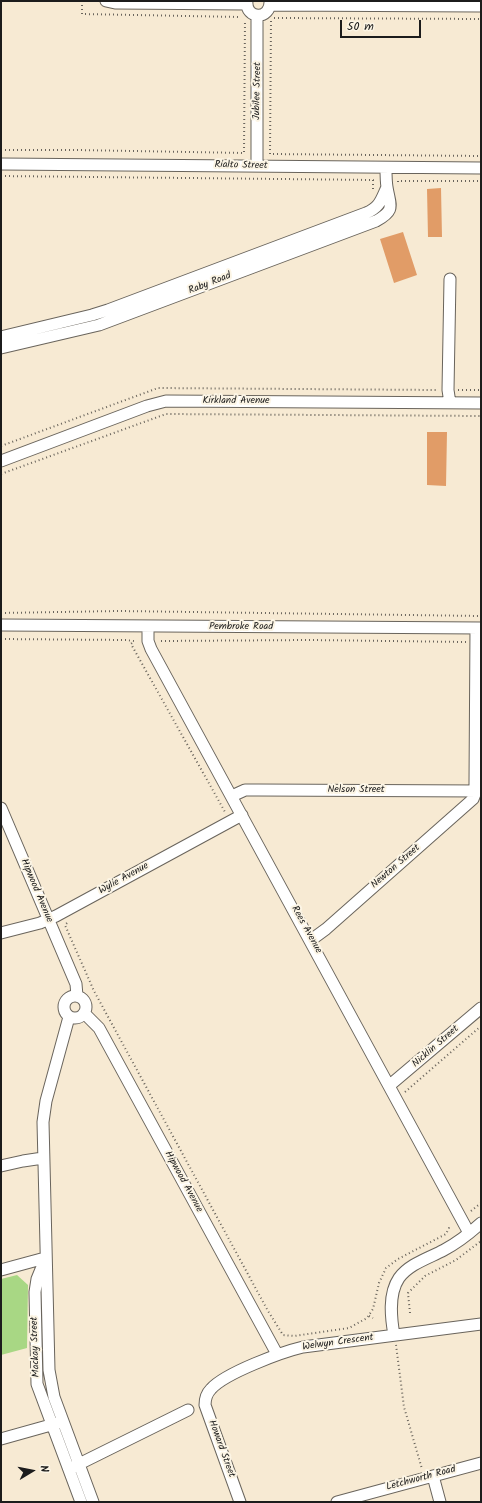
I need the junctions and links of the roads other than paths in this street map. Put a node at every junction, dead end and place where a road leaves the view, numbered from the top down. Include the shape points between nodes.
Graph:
1 (106, 1) edge
2 (247, 2) edge
3 (270, 3) edge
4 (420, 3) edge
5 (481, 6) edge
6 (257, 16) junction
7 (1, 164) edge
8 (257, 166) junction
9 (386, 168) junction
10 (481, 168) edge
11 (387, 187) junction
12 (450, 279) dead end
13 (1, 337) edge
14 (1, 348) edge
15 (450, 403) junction
16 (481, 403) edge
17 (1, 461) edge
18 (1, 625) edge
19 (148, 626) junction
20 (479, 628) edge
21 (478, 791) edge
22 (232, 796) junction
23 (1, 808) edge
24 (242, 815) junction
25 (48, 920) junction
26 (1, 933) edge
27 (311, 940) junction
28 (77, 996) junction
29 (481, 1008) edge
30 (84, 1013) junction
31 (69, 1017) junction
32 (390, 1085) junction
33 (43, 1158) junction
34 (1, 1166) edge
35 (481, 1223) edge
36 (469, 1233) junction
37 (45, 1258) junction
38 (1, 1270) edge
39 (481, 1324) edge
40 (394, 1335) junction
41 (278, 1354) junction
42 (207, 1395) joint
43 (188, 1410) dead end
44 (58, 1423) junction
45 (1, 1439) edge
46 (481, 1463) edge
47 (74, 1467) junction
48 (433, 1476) junction
49 (81, 1502) edge
50 (93, 1502) edge
51 (240, 1502) edge
52 (337, 1502) edge
53 (440, 1502) edge

1 - 2 street
2 - 6 street via 251,13
3 - 4 street
3 - 6 street via 267,12
4 - 5 street
6 - 8 street, Jubilee Street
7 - 8 street, Rialto Street
8 - 9 street, Rialto Street
9 - 10 street, Rialto Street
9 - 11 street, Raby Road
11 - 13 street, Raby Road via 379,204 366,213 108,310
11 - 14 street, Raby Road via 391,199 390,210 376,221 99,325
12 - 15 street
15 - 16 street, Kirkland Avenue
15 - 17 street, Kirkland Avenue via 160,402
18 - 19 street, Pembroke Road
19 - 20 street, Pembroke Road
19 - 22 street, Rees Avenue via 151,649
20 - 21 street
21 - 22 street, Nelson Street via 245,790
21 - 27 street, Newton Street via 470,803
22 - 24 street, Rees Avenue
23 - 25 street, Hipwood Avenue
24 - 25 street, Wylie Avenue
24 - 27 street, Rees Avenue
25 - 26 street, Wylie Avenue
25 - 28 street, Hipwood Avenue via 77,987
27 - 32 street, Rees Avenue
28 - 30 street via 85,1003
28 - 31 street via 65,1001 63,1008
29 - 32 street, Nicklin Street
30 - 31 street via 76,1018
30 - 41 street, Hipwood Avenue via 98,1028
31 - 33 street, Mackay Street via 44,1111
32 - 36 street, Rees Avenue
33 - 34 street
33 - 37 street, Mackay Street
35 - 36 street
36 - 40 street via 400,1277 392,1304
37 - 38 street
37 - 44 street, Mackay Street via 36,1284 36,1376 39,1390
39 - 40 street, Welwyn Crescent
40 - 41 street, Welwyn Crescent via 303,1347
41 - 42 street, Welwyn Crescent via 224,1379
42 - 51 street, Howard Street via 205,1405
43 - 47 street
44 - 45 street
44 - 47 street, Mackay Street
46 - 48 street, Letchworth Road
47 - 49 street, Mackay Street
47 - 50 street, Mackay Street
48 - 52 street, Letchworth Road
48 - 53 street

